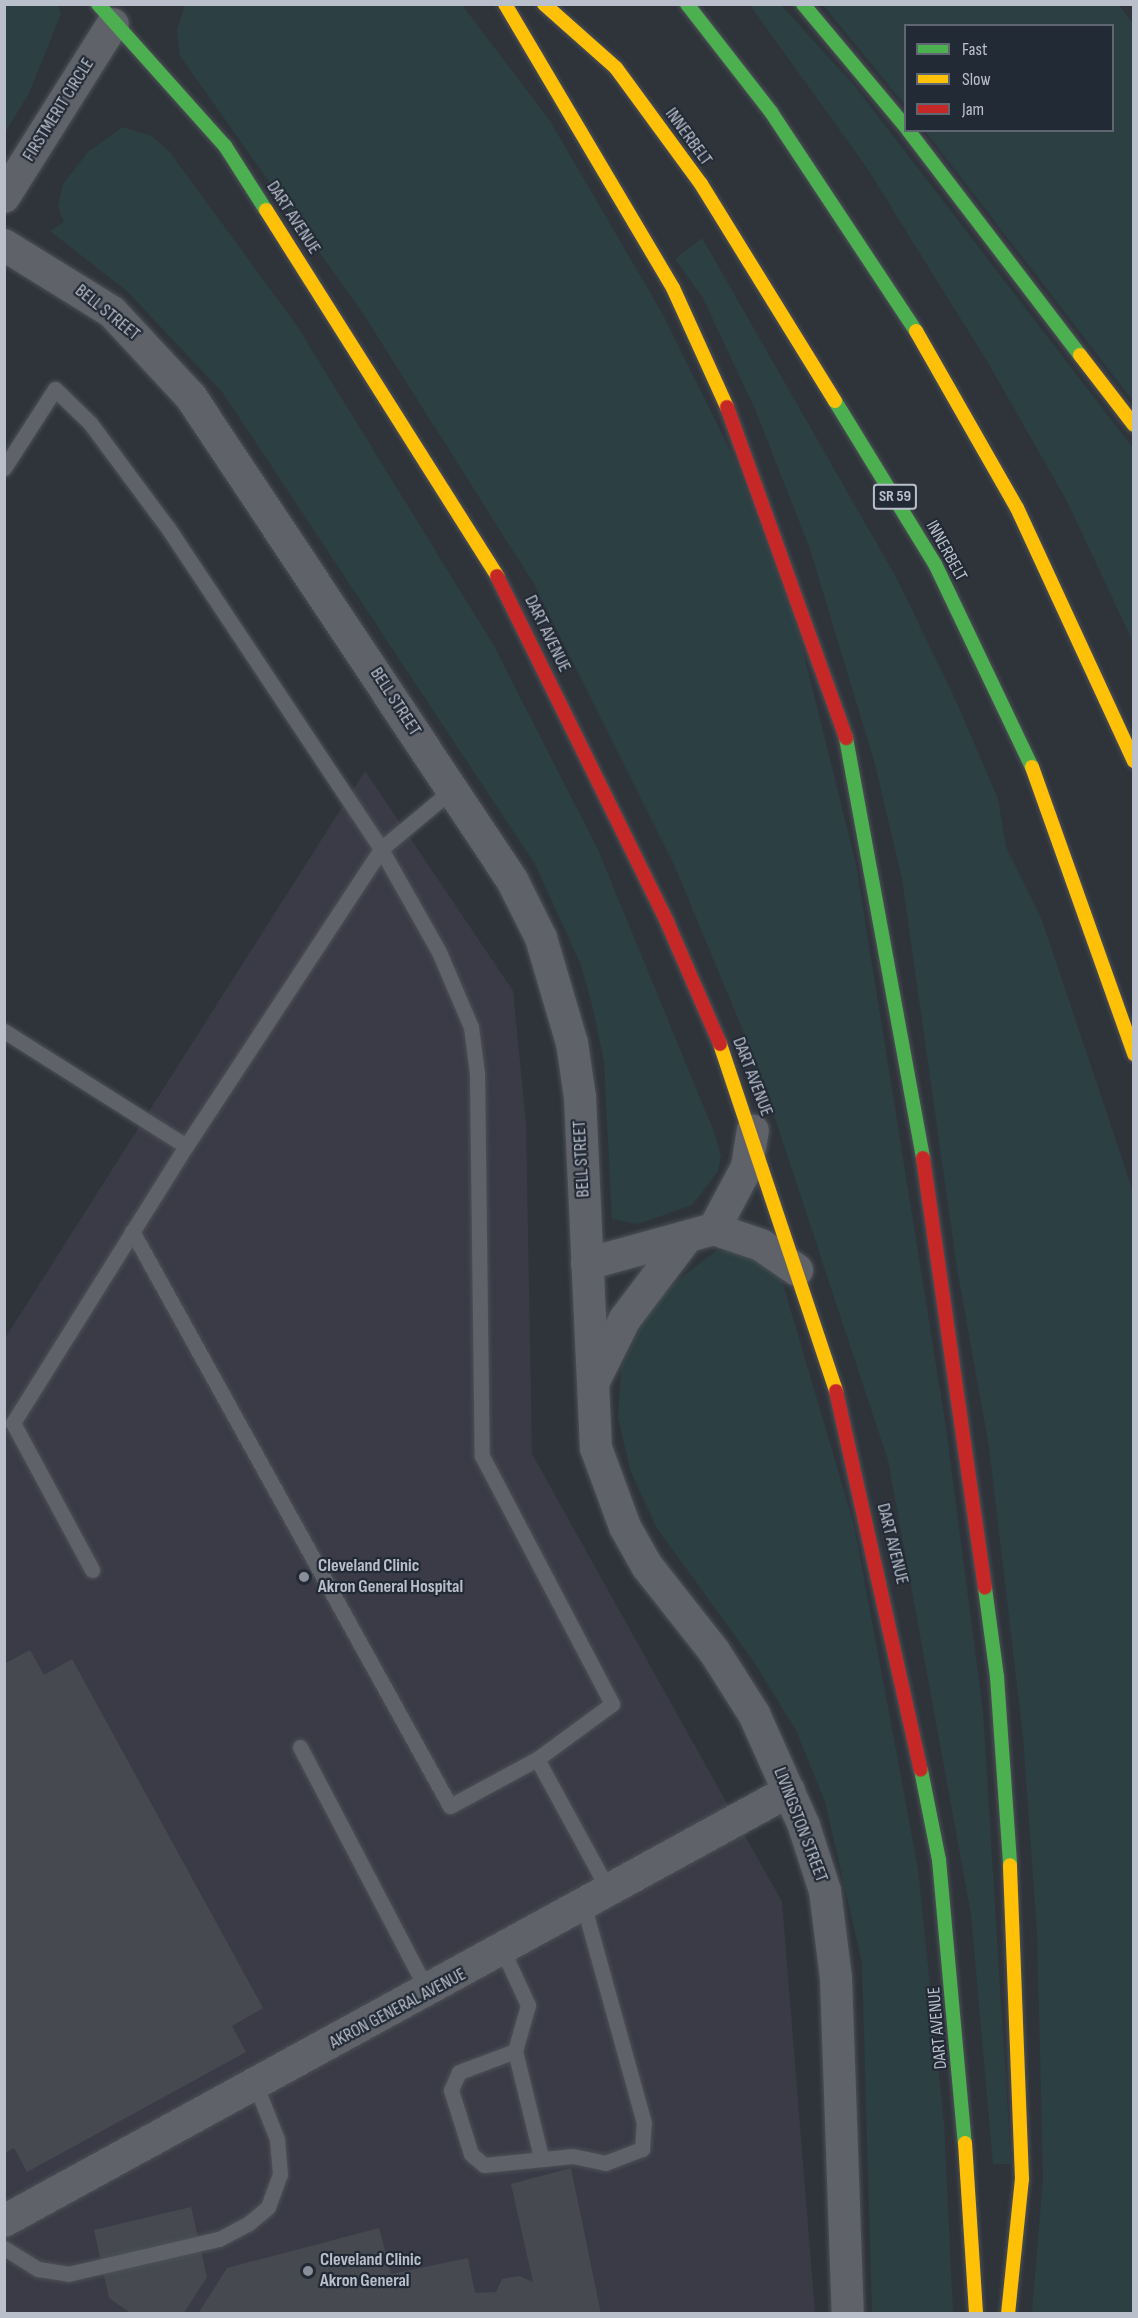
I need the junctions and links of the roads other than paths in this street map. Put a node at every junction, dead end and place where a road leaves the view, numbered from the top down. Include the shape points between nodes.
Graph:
1 (505, 4) edge
2 (544, 4) edge
3 (687, 4) edge
4 (803, 4) edge
5 (112, 11) edge
6 (904, 125) edge
7 (909, 132) edge
8 (4, 197) edge
9 (4, 245) edge
10 (1134, 425) edge
11 (4, 468) edge
12 (1134, 761) edge
13 (453, 789) junction
14 (381, 849) junction
15 (4, 1031) edge
16 (1134, 1054) edge
17 (753, 1130) junction
18 (186, 1146) junction
19 (714, 1229) junction
20 (132, 1232) junction
21 (684, 1241) junction
22 (587, 1264) junction
23 (797, 1270) junction
24 (591, 1386) junction
25 (92, 1570) dead end
26 (300, 1747) dead end
27 (537, 1759) junction
28 (789, 1791) junction
29 (597, 1900) junction
30 (503, 1951) junction
31 (428, 1992) junction
32 (515, 2051) junction
33 (256, 2086) junction
34 (541, 2157) junction
35 (4, 2221) edge
36 (4, 2248) edge
37 (848, 2313) edge
38 (976, 2313) edge
39 (1008, 2313) edge

1 - 39 main road via 673,288 747,453 844,725 926,1173 997,1677 1019,2004 1022,2179
2 - 16 main road, INNERBELT / SR 59 via 616,68 700,184 935,564 1045,794
3 - 12 main road via 771,112 928,351 1017,508
4 - 6 main road
5 - 8 street, FIRSTMERIT CIRCLE
5 - 17 main road, DART AVENUE via 225,146 436,471 501,582 667,922
7 - 10 main road
9 - 13 street, BELL STREET via 112,312 191,397
11 - 14 lane via 56,389 90,423 168,528
13 - 14 lane
13 - 22 street, BELL STREET via 512,880 554,970 580,1098
14 - 18 lane
14 - 27 lane via 439,952 471,1027 477,1073 482,1455 612,1704
15 - 18 lane
17 - 19 street via 747,1167
17 - 23 main road, DART AVENUE
18 - 20 lane
19 - 21 street
19 - 23 street via 761,1245
20 - 25 lane via 13,1423
20 - 27 lane via 450,1806
21 - 22 street
21 - 24 street via 625,1319
22 - 24 street, LIVINGSTON STREET
23 - 38 main road, DART AVENUE via 836,1391 895,1634 939,1860 959,2050
24 - 28 street, LIVINGSTON STREET via 596,1448 625,1527 647,1566 741,1690
26 - 31 lane
27 - 29 lane
28 - 29 street, AKRON GENERAL AVENUE
28 - 37 street, LIVINGSTON STREET via 825,1891 836,1978
29 - 30 street, AKRON GENERAL AVENUE
29 - 34 lane via 644,2123 642,2149 605,2163
30 - 31 street, AKRON GENERAL AVENUE
30 - 32 lane via 528,2005
31 - 33 street, AKRON GENERAL AVENUE
32 - 34 lane
32 - 34 lane via 459,2072 451,2090 471,2154 484,2165
33 - 35 street, AKRON GENERAL AVENUE
33 - 36 lane via 277,2139 280,2174 268,2206 249,2223 219,2239 68,2274 38,2269

